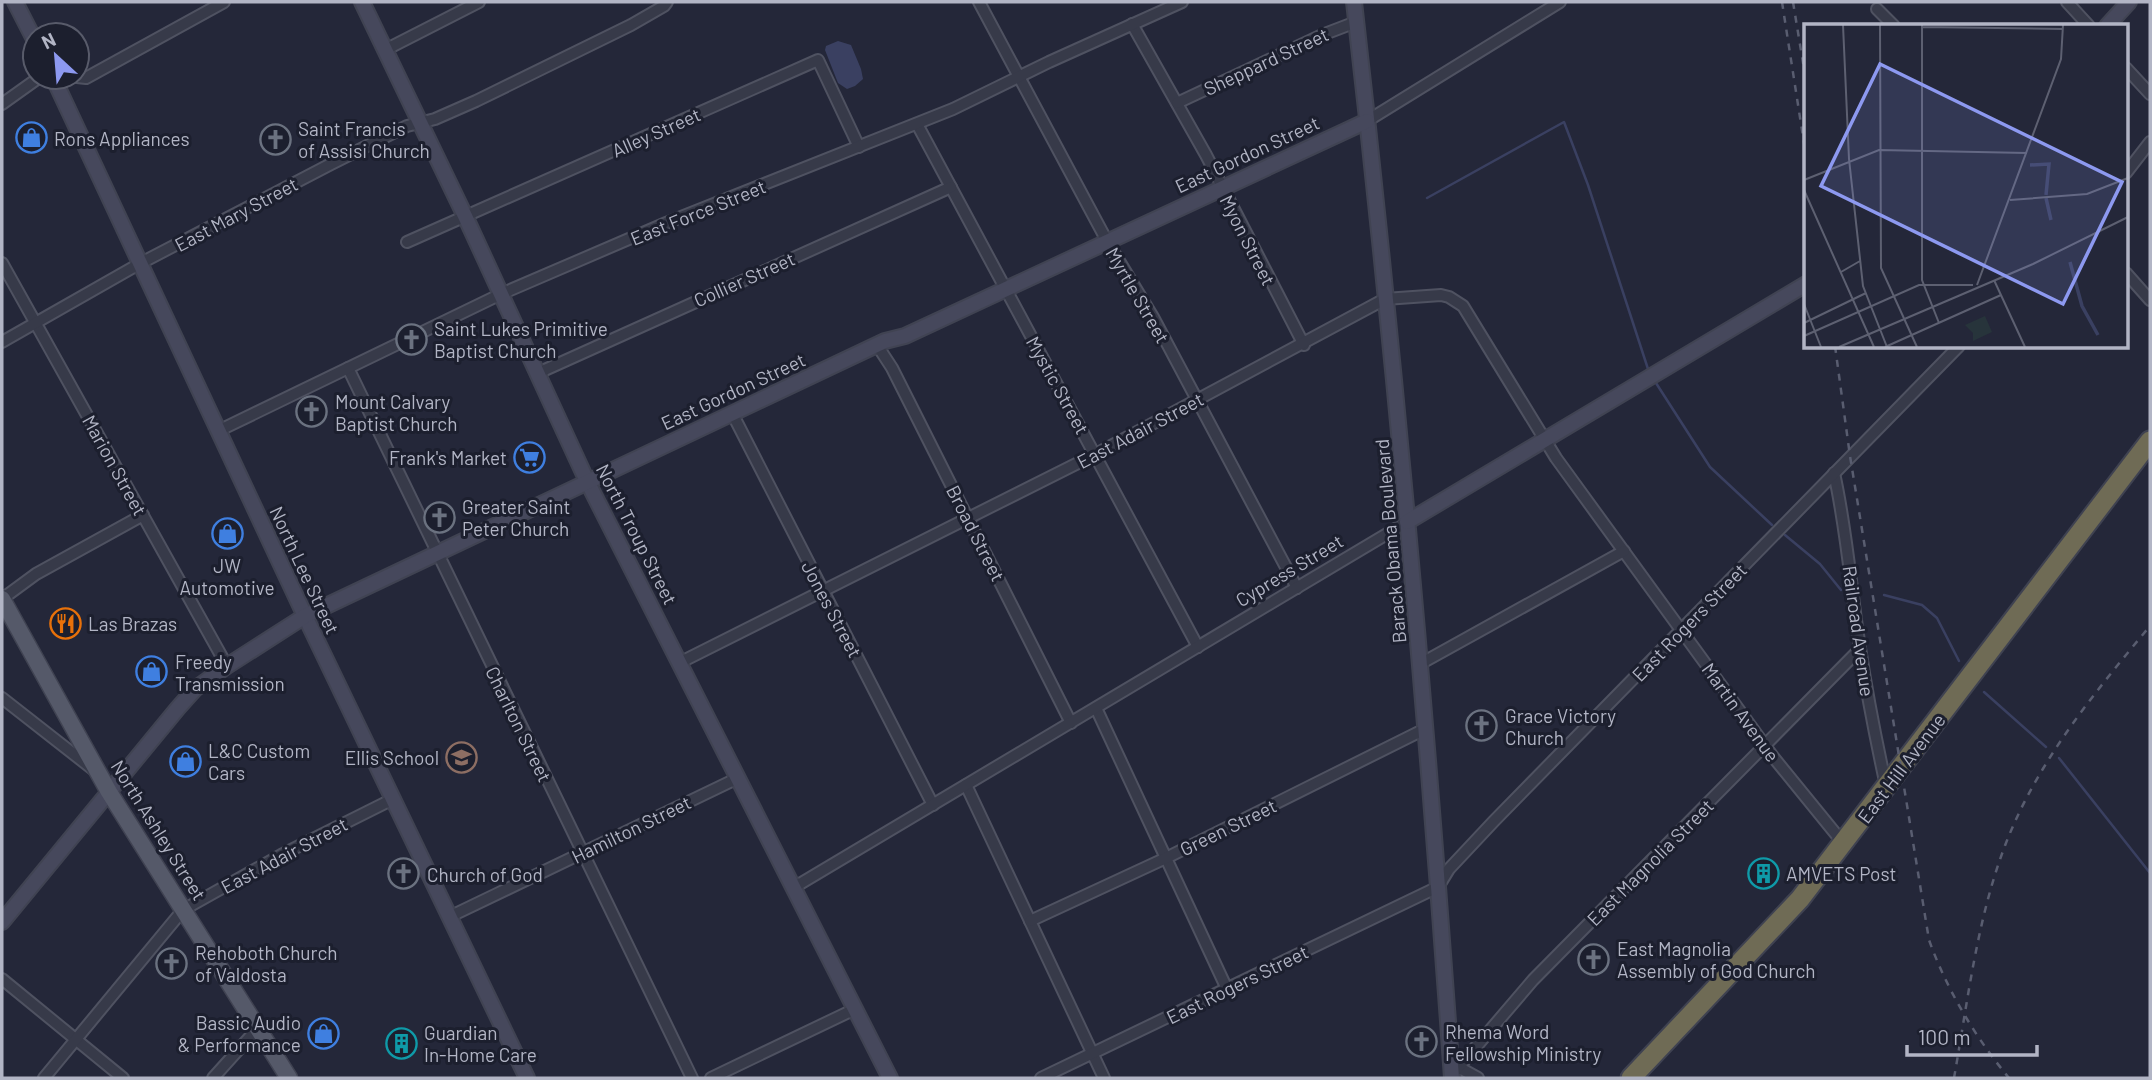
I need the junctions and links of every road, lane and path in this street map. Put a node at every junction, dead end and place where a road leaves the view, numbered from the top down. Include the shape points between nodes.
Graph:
1 (16, 2) edge
2 (224, 2) edge
3 (362, 2) edge
4 (479, 2) edge
5 (979, 2) edge
6 (1182, 2) edge
7 (1354, 2) edge
8 (1560, 2) edge
9 (2067, 2) edge
10 (2129, 2) edge
11 (665, 4) edge
12 (1877, 9) dead end
13 (25, 21) edge
14 (1356, 22) junction
15 (1132, 24) junction
16 (1892, 24) edge
17 (2087, 24) edge
18 (2109, 24) edge
19 (385, 50) junction
20 (2128, 70) edge
21 (91, 75) edge
22 (1019, 76) junction
23 (21, 90) edge
24 (59, 91) edge
25 (2150, 94) edge
26 (1177, 103) junction
27 (2, 104) edge
28 (1367, 121) junction
29 (419, 122) junction
30 (917, 124) junction
31 (2150, 142) edge
32 (859, 147) junction
33 (2128, 170) edge
34 (951, 187) junction
35 (1222, 187) junction
36 (465, 216) junction
37 (1107, 241) junction
38 (407, 242) dead end
39 (2, 263) edge
40 (139, 264) junction
41 (2128, 275) edge
42 (1804, 285) edge
43 (1005, 289) junction
44 (501, 294) junction
45 (1385, 299) junction
46 (2150, 300) edge
47 (36, 323) junction
48 (2, 342) edge
49 (877, 345) junction
50 (1304, 345) junction
51 (1957, 348) edge
52 (348, 368) junction
53 (538, 373) junction
54 (1197, 400) junction
55 (732, 413) junction
56 (218, 431) junction
57 (1544, 441) junction
58 (2150, 441) edge
59 (1096, 454) junction
60 (1835, 473) junction
61 (587, 481) junction
62 (143, 515) junction
63 (969, 518) junction
64 (1407, 522) junction
65 (1625, 551) junction
66 (437, 553) junction
67 (1297, 588) junction
68 (821, 592) junction
69 (2, 599) edge
70 (305, 616) junction
71 (1681, 629) junction
72 (1198, 647) junction
73 (1860, 649) junction
74 (680, 663) junction
75 (1420, 664) junction
76 (227, 666) junction
77 (2, 698) edge
78 (1096, 708) junction
79 (1071, 723) junction
80 (1424, 729) junction
81 (1766, 746) junction
82 (99, 774) junction
83 (738, 778) junction
84 (966, 785) junction
85 (1886, 788) junction
86 (109, 792) junction
87 (393, 799) junction
88 (933, 806) junction
89 (1844, 844) junction
90 (584, 853) junction
91 (1166, 858) junction
92 (1438, 887) junction
93 (793, 888) junction
94 (183, 910) junction
95 (449, 917) junction
96 (1030, 921) junction
97 (2, 922) edge
98 (2, 979) edge
99 (1227, 989) junction
100 (855, 1009) junction
101 (258, 1028) junction
102 (76, 1040) junction
103 (1093, 1054) junction
104 (1452, 1075) edge
105 (44, 1078) edge
106 (123, 1078) edge
107 (214, 1078) edge
108 (289, 1078) edge
109 (527, 1078) edge
110 (692, 1078) edge
111 (711, 1078) edge
112 (890, 1078) edge
113 (1041, 1078) edge
114 (1104, 1078) edge
115 (1478, 1078) edge
116 (1631, 1078) edge

1 - 13 street
2 - 21 street
3 - 19 street, North Troup Street
4 - 19 street
5 - 22 street, Myrtle Street
6 - 15 street, East Force Street
7 - 14 street, Barack Obama Boulevard
8 - 28 street, East Gordon Street
9 - 17 street
10 - 18 street
11 - 29 street, East Mary Street via 476,101
12 - 16 street
14 - 26 street, Sheppard Street
14 - 28 street, Barack Obama Boulevard
15 - 22 street, East Force Street
15 - 26 street, Myon Street
19 - 29 street, North Troup Street
20 - 25 street
22 - 30 street, East Force Street
22 - 37 street, Myrtle Street
23 - 27 street
24 - 40 street, North Lee Street
26 - 35 street, Myon Street
28 - 35 street, East Gordon Street
28 - 45 street, Barack Obama Boulevard
29 - 36 street, North Troup Street
29 - 40 street, East Mary Street
30 - 32 street, East Force Street
30 - 34 street, Mystic Street
31 - 33 street
32 - 36 street, Alley Street via 818,60
32 - 44 street, East Force Street
34 - 43 street, Mystic Street
34 - 53 street, Collier Street
35 - 37 street, East Gordon Street
35 - 50 street, Myon Street
36 - 38 street, Alley Street
36 - 44 street, North Troup Street
37 - 43 street, East Gordon Street
37 - 54 street, Myrtle Street
39 - 47 street, Marion Street
40 - 47 street, East Mary Street
40 - 56 street, North Lee Street
41 - 46 street
42 - 57 street, Cypress Street
43 - 49 street, East Gordon Street
43 - 59 street, Mystic Street
44 - 52 street, East Force Street
44 - 53 street, North Troup Street
45 - 50 street, East Adair Street
45 - 57 street, East Adair Street via 1441,295 1463,306
45 - 64 street, Barack Obama Boulevard
47 - 48 street, East Mary Street
47 - 62 street, Marion Street
49 - 55 street, East Gordon Street
49 - 63 street, Broad Street
50 - 54 street, East Adair Street
51 - 60 street, East Rogers Street
52 - 56 street, East Force Street
52 - 66 street, Charlton Street
53 - 61 street, North Troup Street
54 - 59 street, East Adair Street
54 - 67 street, Myrtle Street
55 - 61 street, East Gordon Street
55 - 68 street, Jones Street
56 - 70 street, North Lee Street
57 - 64 street, Cypress Street
57 - 65 street, Martin Avenue
58 - 85 highway, East Hill Avenue
59 - 63 street, East Adair Street
59 - 72 street, Mystic Street
60 - 71 street, East Rogers Street
60 - 73 street, Railroad Avenue
61 - 66 street, East Gordon Street
61 - 74 street, North Troup Street
62 - 69 street via 36,574
62 - 76 street, Marion Street
63 - 68 street, East Adair Street
63 - 79 street, Broad Street
64 - 67 street, Cypress Street
64 - 75 street, Barack Obama Boulevard
65 - 71 street, Martin Avenue
65 - 75 street
66 - 70 street, East Gordon Street
66 - 90 street, Charlton Street
67 - 72 street, Cypress Street
68 - 74 street, East Adair Street
68 - 88 street, Jones Street
69 - 82 main road, North Ashley Street
70 - 76 street, East Gordon Street
70 - 87 street, North Lee Street
71 - 81 street, Martin Avenue
71 - 92 street, East Rogers Street via 1466,849
72 - 78 street, Cypress Street
73 - 81 street, East Magnolia Street
73 - 85 street, Railroad Avenue
74 - 83 street, North Troup Street
75 - 80 street, Barack Obama Boulevard
76 - 86 street, East Gordon Street via 195,689
77 - 82 street
78 - 79 street, Cypress Street
78 - 91 street
79 - 84 street, Cypress Street
80 - 91 street, Green Street
80 - 92 street, Barack Obama Boulevard
81 - 89 street, Martin Avenue
81 - 104 street, East Magnolia Street via 1533,980
82 - 86 main road, North Ashley Street
83 - 90 street, Hamilton Street
83 - 93 street, North Troup Street
84 - 88 street, Cypress Street
84 - 96 street
85 - 89 highway, East Hill Avenue
86 - 94 main road, North Ashley Street
86 - 97 street, East Gordon Street
87 - 94 street, East Adair Street
87 - 95 street, North Lee Street
88 - 93 street, Cypress Street
89 - 116 highway, East Hill Avenue via 1777,926
90 - 95 street, Hamilton Street
90 - 110 street, Charlton Street
91 - 96 street, Green Street
91 - 99 street
92 - 99 street, East Rogers Street
92 - 104 street, Barack Obama Boulevard
93 - 100 street, North Troup Street
94 - 101 main road, North Ashley Street
94 - 102 street, East Adair Street
95 - 109 street, North Lee Street
96 - 103 street
98 - 102 street
99 - 103 street, East Rogers Street
100 - 111 street
100 - 112 street, North Troup Street
101 - 107 street
101 - 108 main road, North Ashley Street
102 - 105 street, East Adair Street
102 - 106 street
103 - 113 street, East Rogers Street
103 - 114 street
104 - 115 street

